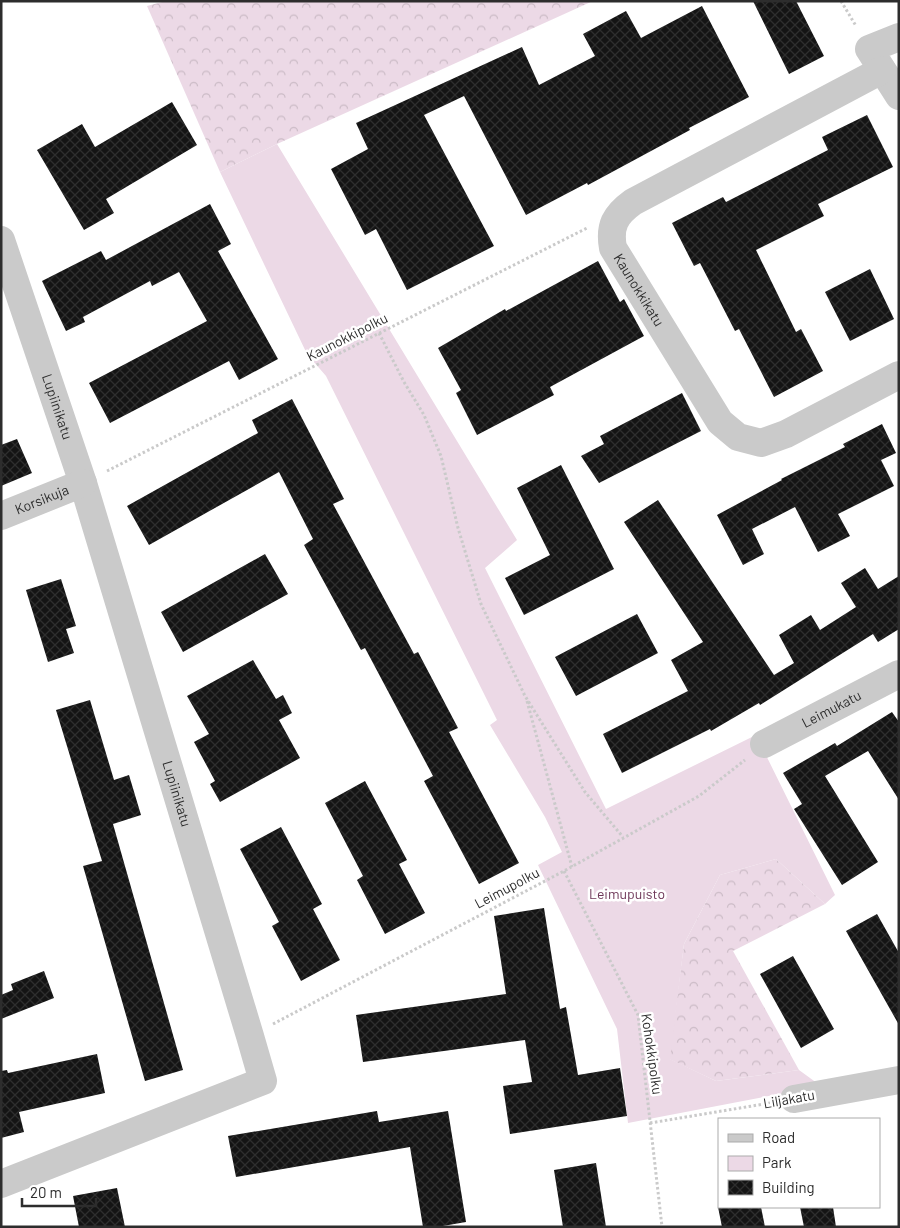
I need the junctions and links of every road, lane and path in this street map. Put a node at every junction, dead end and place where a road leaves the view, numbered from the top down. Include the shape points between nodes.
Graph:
1 (899, 37) edge
2 (875, 59) junction
3 (899, 96) edge
4 (621, 210) junction
5 (1, 240) edge
6 (378, 333) junction
7 (899, 375) edge
8 (83, 483) junction
9 (1, 516) edge
10 (899, 674) edge
11 (526, 696) junction
12 (764, 744) joint
13 (623, 837) junction
14 (572, 867) junction
15 (564, 871) junction
16 (250, 1036) junction
17 (899, 1080) edge
18 (794, 1099) joint
19 (650, 1123) junction
20 (1, 1184) edge
21 (662, 1227) edge

1 - 2 street
2 - 3 street
2 - 4 street
4 - 6 path, Kaunokkipolku
4 - 7 street, Kaunokkikatu via 614,221 611,237 614,248 720,422 738,437 761,443 786,434
5 - 8 street, Lupiinikatu
6 - 8 path, Kaunokkipolku
6 - 11 path via 424,414 441,456 481,604
8 - 9 street, Korsikuja
8 - 16 street, Lupiinikatu
10 - 12 street, Leimukatu
11 - 13 path via 585,792
11 - 14 path
12 - 13 path, Leimupolku via 699,796
13 - 14 path, Leimupolku
14 - 15 path, Leimupolku
15 - 16 path, Leimupolku
15 - 19 path, Kohokkipolku via 638,1015
16 - 20 street, Lupiinikatu via 262,1081
17 - 18 street, Liljakatu
18 - 19 path, Liljakatu
19 - 21 path, Kohokkipolku

